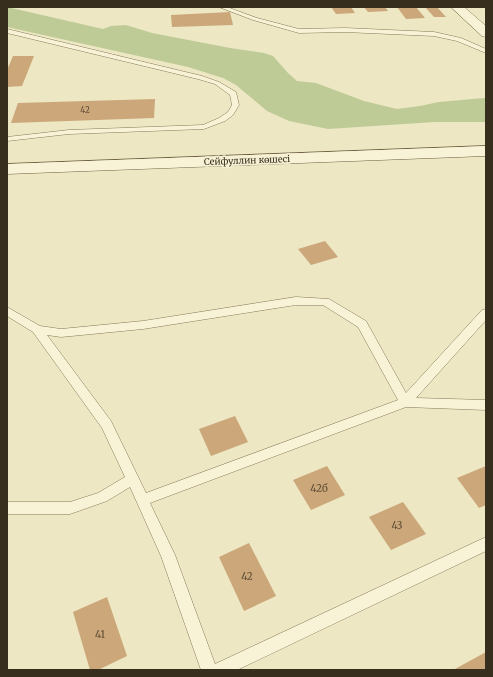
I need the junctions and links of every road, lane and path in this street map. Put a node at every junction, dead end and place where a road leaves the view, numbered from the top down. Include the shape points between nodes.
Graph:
1 (222, 7) edge
2 (457, 7) edge
3 (7, 31) edge
4 (486, 33) edge
5 (486, 51) edge
6 (7, 139) edge
7 (486, 151) edge
8 (7, 169) edge
9 (7, 311) edge
10 (486, 313) edge
11 (37, 330) junction
12 (405, 402) junction
13 (486, 405) edge
14 (132, 479) junction
15 (142, 500) junction
16 (7, 508) edge
17 (486, 544) edge
18 (209, 670) edge
19 (219, 670) edge

1 - 5 lane via 255,20 299,31 345,30 434,34 459,39
2 - 4 main road
3 - 6 lane via 200,77 217,83 233,94 235,106 232,113 204,127 69,132
7 - 8 main road, Сейфуллин көшесі
9 - 11 lane
10 - 12 lane
11 - 12 lane via 61,333 143,325 296,301 325,302 362,324
11 - 14 lane via 107,425
12 - 13 lane
12 - 15 lane
14 - 15 lane
14 - 16 lane via 102,497 70,508
15 - 18 lane via 168,556
17 - 19 lane

